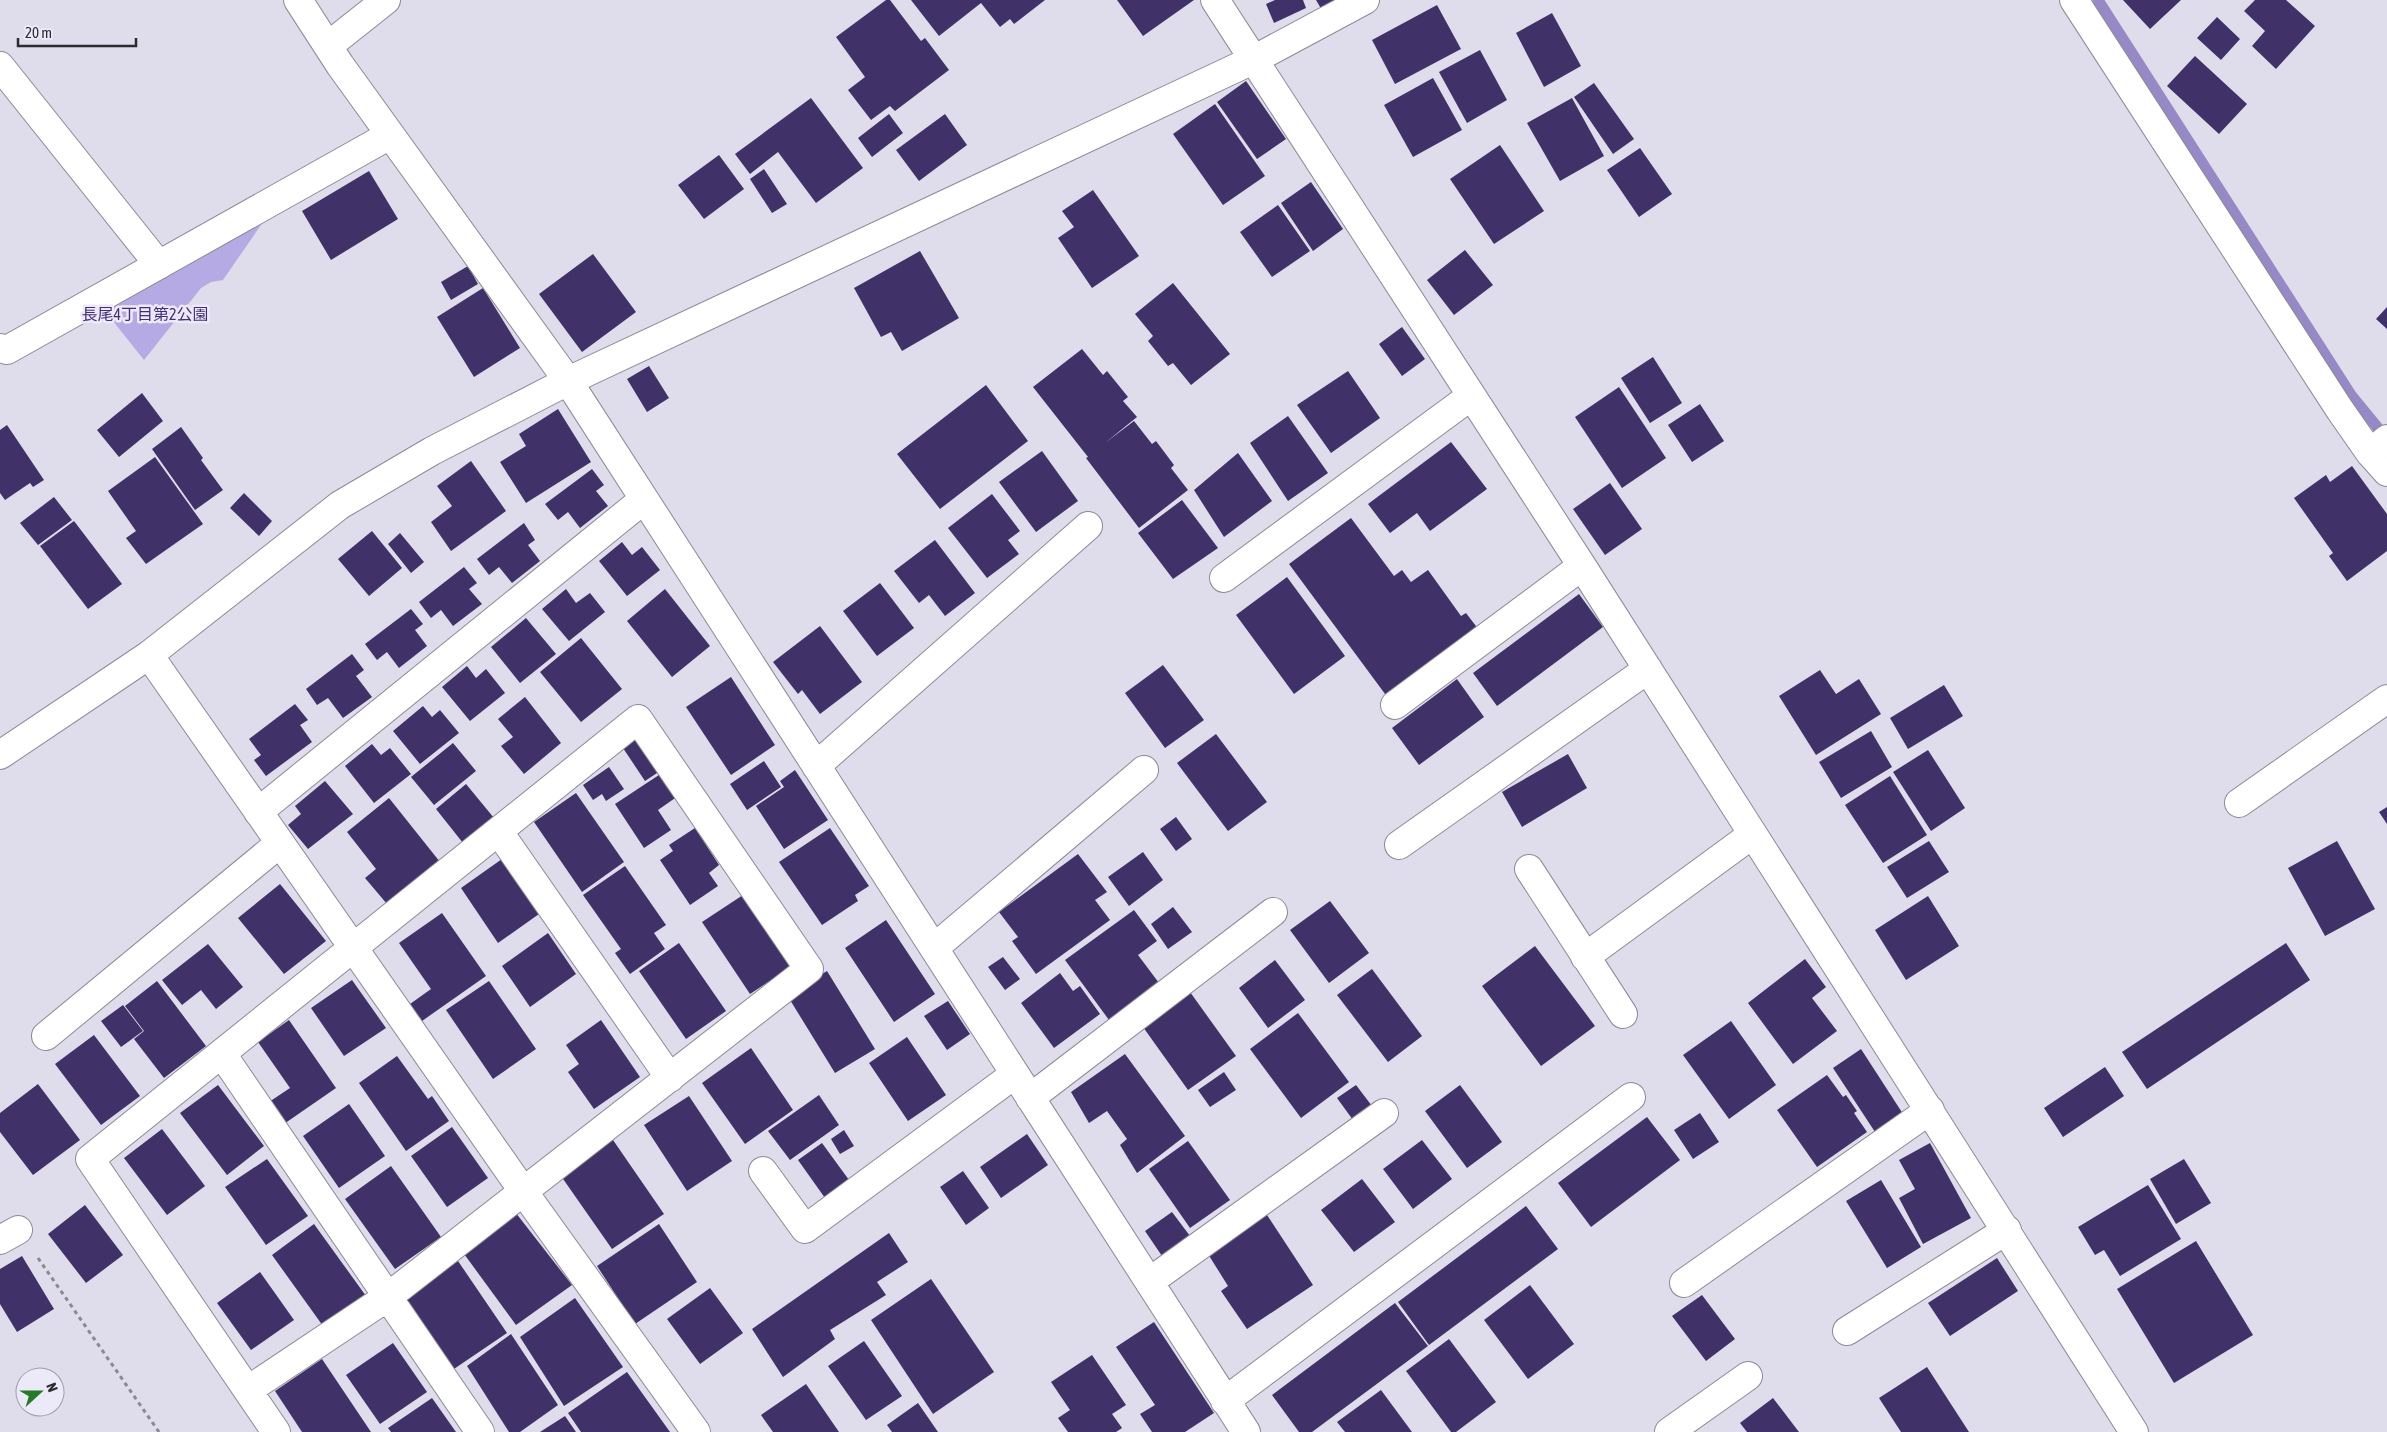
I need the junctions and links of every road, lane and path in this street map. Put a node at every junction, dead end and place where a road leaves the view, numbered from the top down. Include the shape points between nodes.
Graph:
1 (298, 0) edge
2 (386, 0) edge
3 (1214, 0) edge
4 (1365, 0) edge
5 (2074, 0) edge
6 (328, 46) junction
7 (1253, 60) junction
8 (0, 66) edge
9 (390, 135) junction
10 (159, 264) junction
11 (0, 348) edge
12 (568, 381) junction
13 (1471, 396) junction
14 (2381, 452) edge
15 (643, 500) junction
16 (1088, 526) dead end
17 (1582, 566) junction
18 (1224, 578) dead end
19 (149, 655) junction
20 (1648, 669) junction
21 (2387, 699) edge
22 (1395, 705) dead end
23 (0, 755) edge
24 (816, 766) junction
25 (1144, 770) dead end
26 (2239, 803) dead end
27 (258, 812) junction
28 (499, 832) junction
29 (1753, 834) junction
30 (280, 843) junction
31 (1399, 845) dead end
32 (1529, 869) dead end
33 (1273, 912) dead end
34 (934, 948) junction
35 (354, 949) junction
36 (1585, 958) junction
37 (1623, 1014) dead end
38 (46, 1036) dead end
39 (222, 1054) junction
40 (1014, 1074) junction
41 (670, 1078) junction
42 (1631, 1097) dead end
43 (1030, 1098) junction
44 (1930, 1110) junction
45 (1384, 1113) dead end
46 (763, 1171) dead end
47 (523, 1191) junction
48 (2007, 1230) junction
49 (9, 1235) edge
50 (1150, 1282) junction
51 (1684, 1283) dead end
52 (389, 1296) junction
53 (1847, 1330) dead end
54 (1748, 1376) dead end
55 (248, 1390) junction
56 (1225, 1400) junction
57 (159, 1432) edge
58 (276, 1432) edge
59 (480, 1432) edge
60 (696, 1432) edge
61 (1246, 1432) edge
62 (1669, 1432) edge
63 (2134, 1432) edge

1 - 6 street
2 - 6 street
3 - 7 street
4 - 7 street
5 - 14 street
6 - 9 street
7 - 12 street
7 - 13 street
8 - 10 street
9 - 10 street
9 - 12 street
10 - 11 street via 7,350
12 - 15 street
12 - 19 street via 432,451 340,505
13 - 17 street
13 - 18 street
15 - 24 street
15 - 27 street
16 - 24 street
17 - 20 street
17 - 22 street
19 - 23 street
19 - 27 street
20 - 29 street
20 - 31 street
21 - 26 street
24 - 34 street
25 - 34 street
27 - 30 street
28 - 35 street
28 - 41 street
28 - 41 street via 638,719 809,969
29 - 36 street
29 - 44 street
30 - 35 street
30 - 38 street
32 - 36 street
33 - 43 street
34 - 40 street
35 - 39 street
35 - 47 street
36 - 37 street
39 - 52 street
39 - 55 street via 90,1159
40 - 43 street
40 - 46 street via 805,1229
41 - 47 street
42 - 56 street
43 - 50 street
44 - 48 street
44 - 51 street
45 - 50 street
47 - 52 street
47 - 60 street
48 - 53 street
48 - 63 street
49 - 57 path
50 - 56 street
52 - 55 street
52 - 59 street
54 - 62 street
55 - 58 street
56 - 61 street

